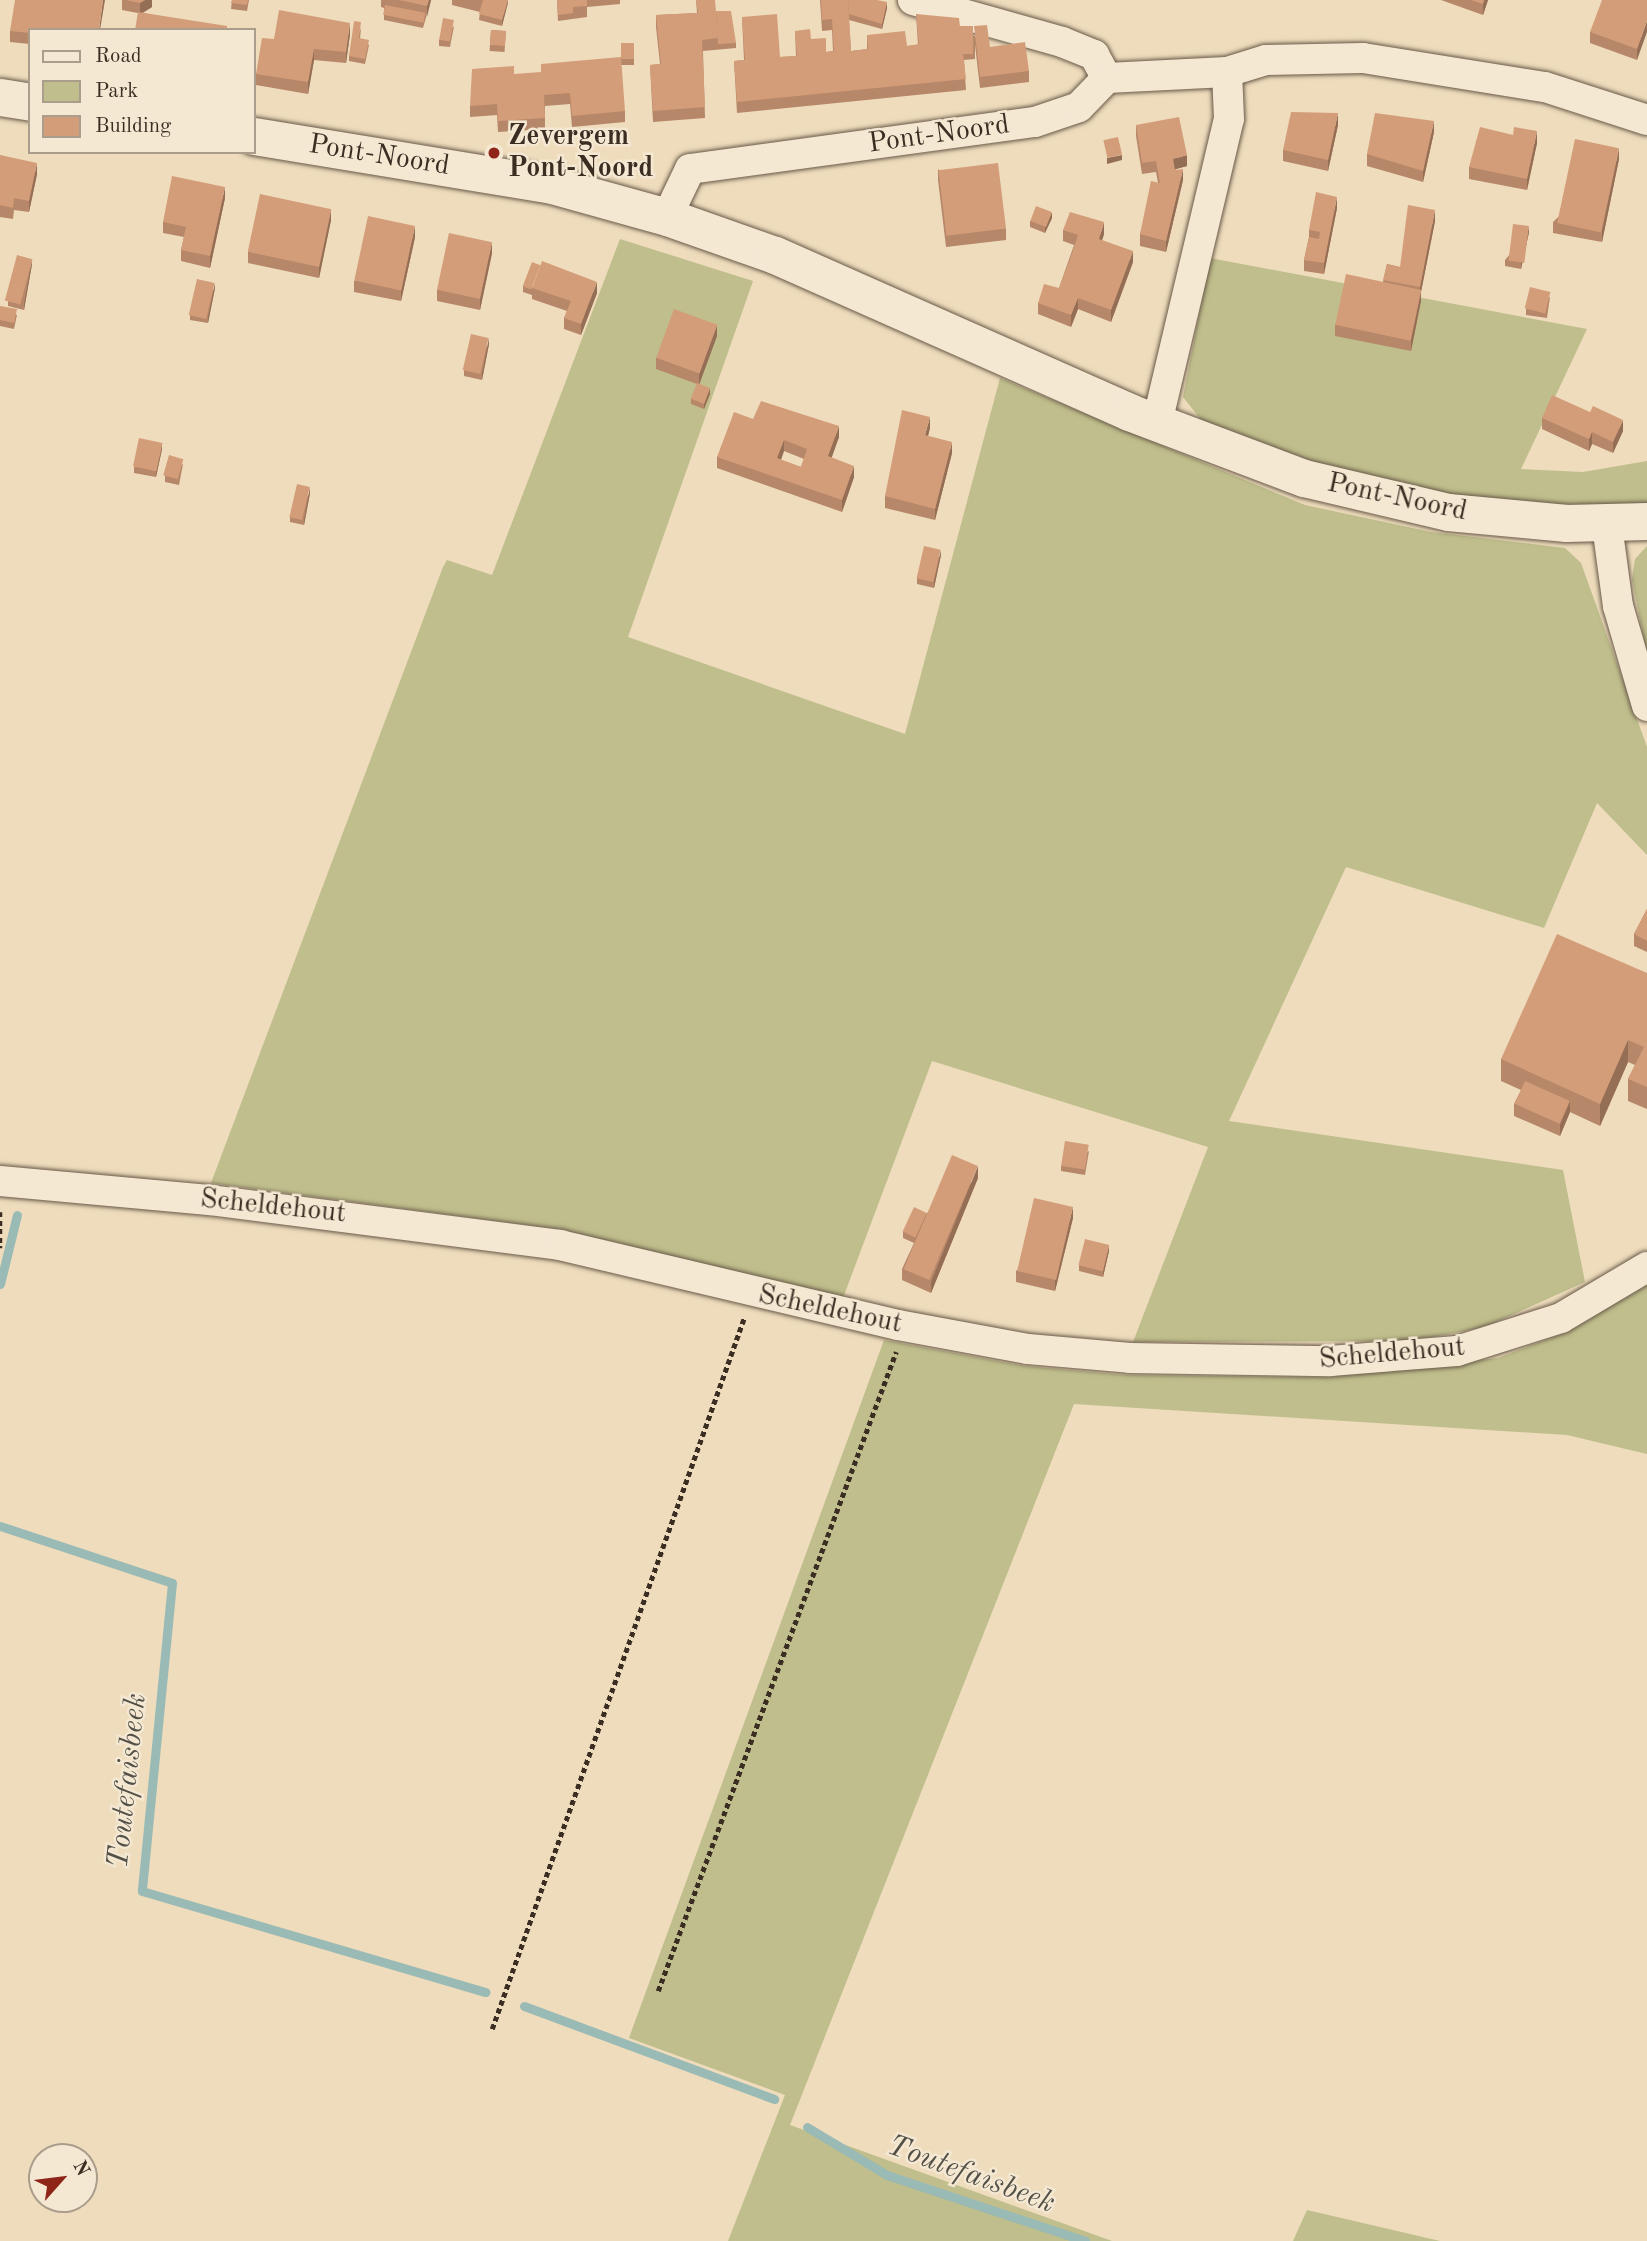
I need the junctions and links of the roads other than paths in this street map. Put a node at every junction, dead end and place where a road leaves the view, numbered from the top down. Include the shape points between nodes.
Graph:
1 (913, 0) edge
2 (1227, 72) junction
3 (1107, 78) junction
4 (0, 97) edge
5 (28, 102) edge
6 (1647, 120) edge
7 (256, 136) edge
8 (667, 217) junction
9 (1157, 423) junction
10 (1647, 522) edge
11 (1606, 525) junction
12 (1647, 706) edge
13 (0, 1181) edge
14 (1647, 1267) edge

1 - 3 street via 1062,42 1094,55
2 - 3 street
2 - 6 street via 1266,60 1402,62 1545,87
2 - 9 street via 1229,119
3 - 8 street, Pont-Noord via 1079,107 1035,122 690,169
4 - 5 street
7 - 8 street, Pont-Noord via 536,182
8 - 9 street, Pont-Noord via 775,255
9 - 11 street, Pont-Noord via 1279,470 1399,503
10 - 11 street, Pont-Noord
11 - 12 street via 1618,606
13 - 14 street, Scheldehout via 210,1200 560,1245 906,1327 1130,1358 1414,1357 1526,1334

